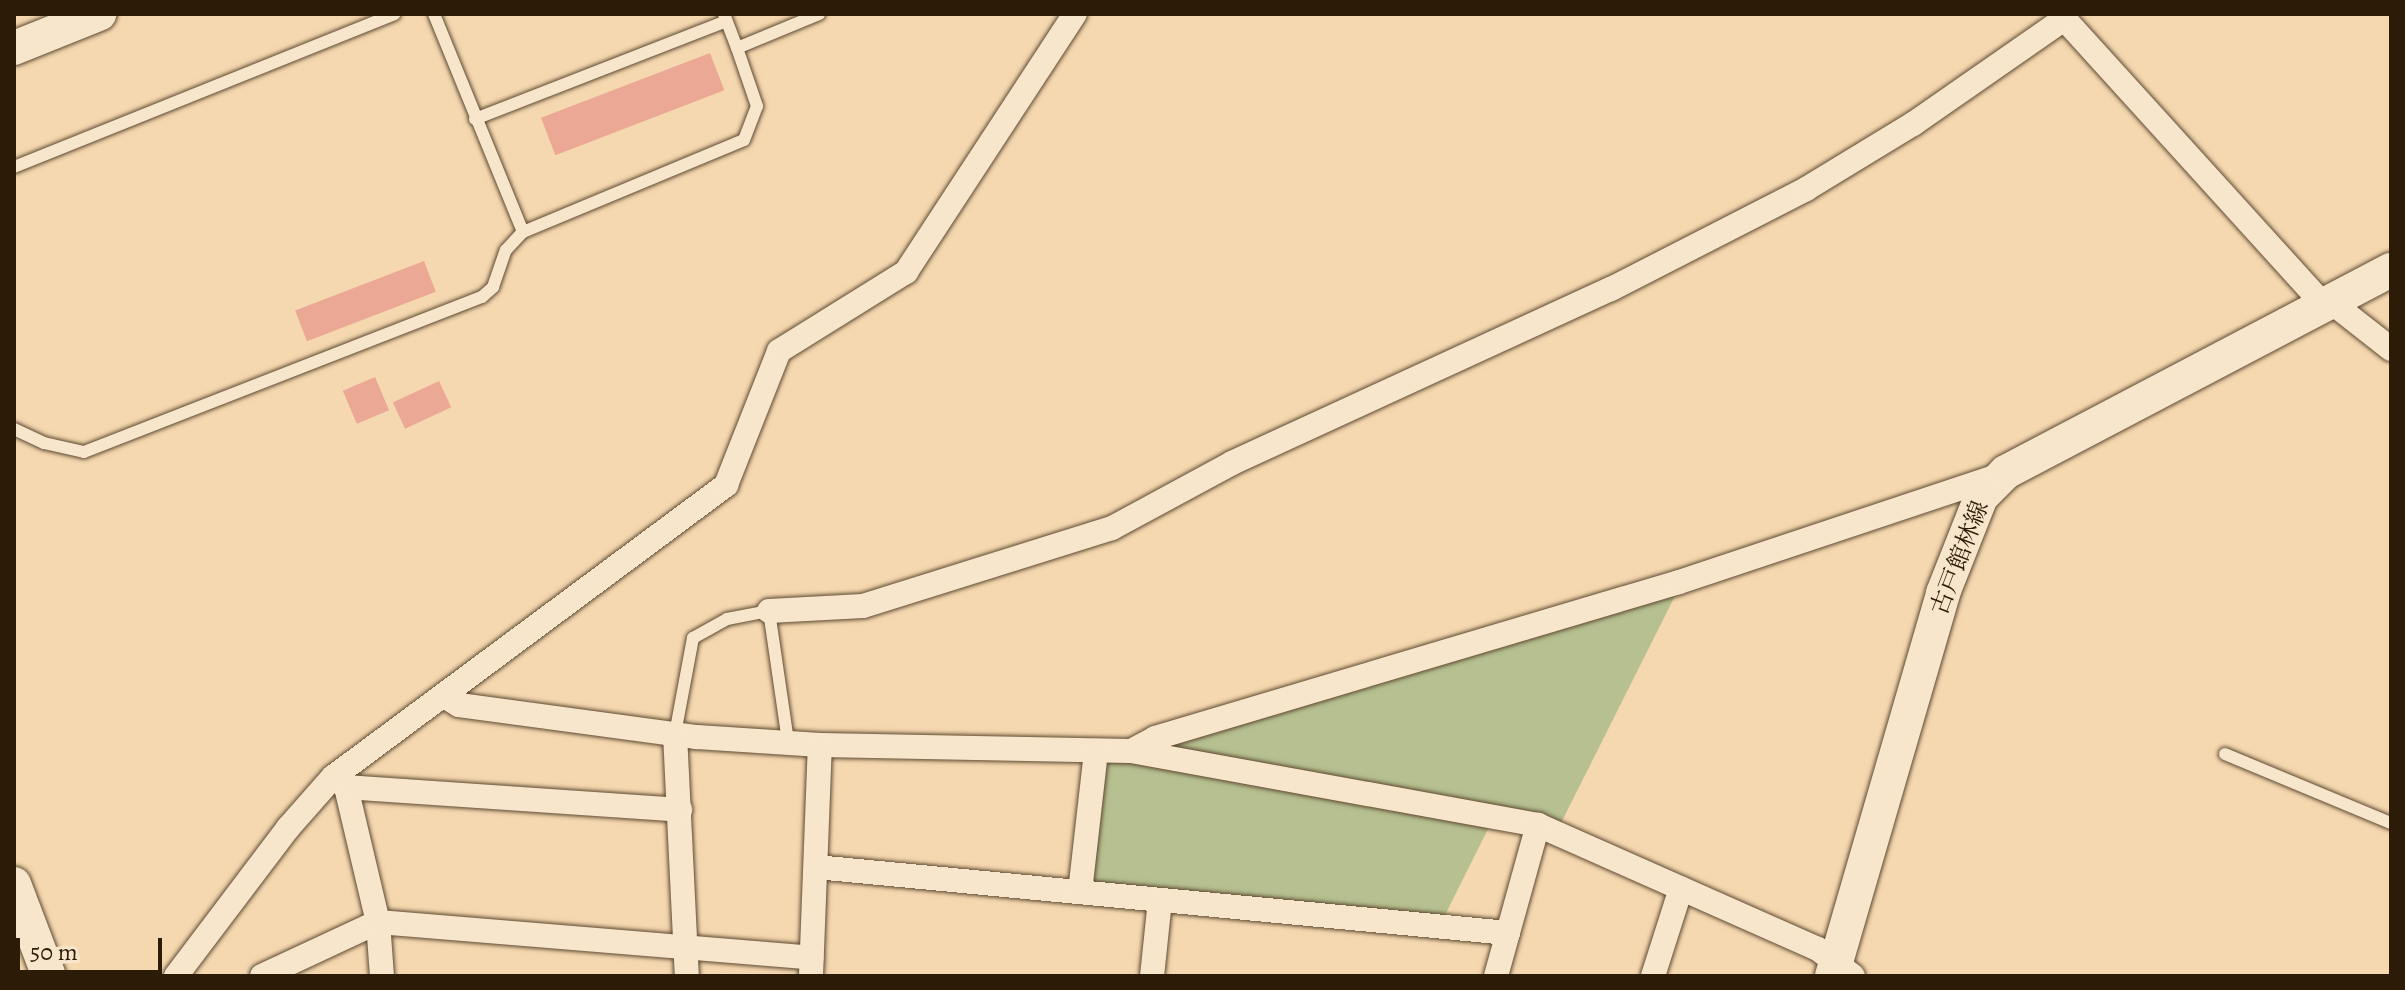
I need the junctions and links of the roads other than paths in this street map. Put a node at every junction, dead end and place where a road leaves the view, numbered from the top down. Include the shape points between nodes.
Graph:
1 (99, 14) edge
2 (394, 14) edge
3 (434, 14) edge
4 (819, 14) edge
5 (1075, 14) edge
6 (2062, 16) edge
7 (725, 17) edge
8 (14, 48) edge
9 (737, 48) junction
10 (475, 119) junction
11 (14, 167) edge
12 (523, 232) junction
13 (2391, 270) edge
14 (2328, 304) junction
15 (2391, 349) edge
16 (14, 429) edge
17 (2006, 472) junction
18 (769, 611) junction
19 (446, 697) junction
20 (675, 734) junction
21 (788, 742) junction
22 (820, 745) junction
23 (1096, 751) junction
24 (1131, 751) junction
25 (2225, 754) dead end
26 (340, 782) junction
27 (680, 810) junction
28 (2391, 823) edge
29 (1538, 825) junction
30 (816, 867) junction
31 (14, 884) edge
32 (1681, 888) junction
33 (1080, 892) junction
34 (1160, 900) junction
35 (378, 922) junction
36 (1508, 933) junction
37 (688, 948) junction
38 (811, 967) edge
39 (1841, 971) edge
40 (49, 976) edge
41 (176, 976) edge
42 (262, 976) edge
43 (382, 976) edge
44 (687, 976) edge
45 (1152, 976) edge
46 (1496, 976) edge
47 (1653, 976) edge

1 - 8 main road
2 - 11 lane
3 - 10 lane
4 - 9 lane
5 - 19 street via 906,272 779,351 726,485 660,529
6 - 14 street
6 - 18 street via 1913,124 1806,189 1611,289 1232,463 1112,528 863,606
7 - 9 lane
7 - 10 lane
9 - 12 lane via 757,106 744,140
10 - 12 lane
12 - 16 lane via 506,250 493,287 482,297 84,452
13 - 14 main road, 古戸館林線
14 - 15 street
14 - 17 main road, 古戸館林線
17 - 24 street via 1664,587 1155,738
17 - 39 main road, 古戸館林線 via 1981,497 1943,593
18 - 20 lane via 727,619 693,638
18 - 21 lane
19 - 20 street via 459,705
19 - 26 street
20 - 21 street
20 - 27 street
21 - 22 street
22 - 23 street
22 - 30 street
23 - 24 street
23 - 33 street
24 - 29 street
25 - 28 lane
26 - 27 street
26 - 35 street
26 - 41 street
27 - 37 street
29 - 32 street
29 - 36 street
30 - 33 street
30 - 38 street
31 - 40 main road
32 - 39 street
32 - 47 street
33 - 34 street
34 - 36 street
34 - 45 street
35 - 37 street
35 - 42 street
35 - 43 street
36 - 46 street
37 - 38 street
37 - 44 street

